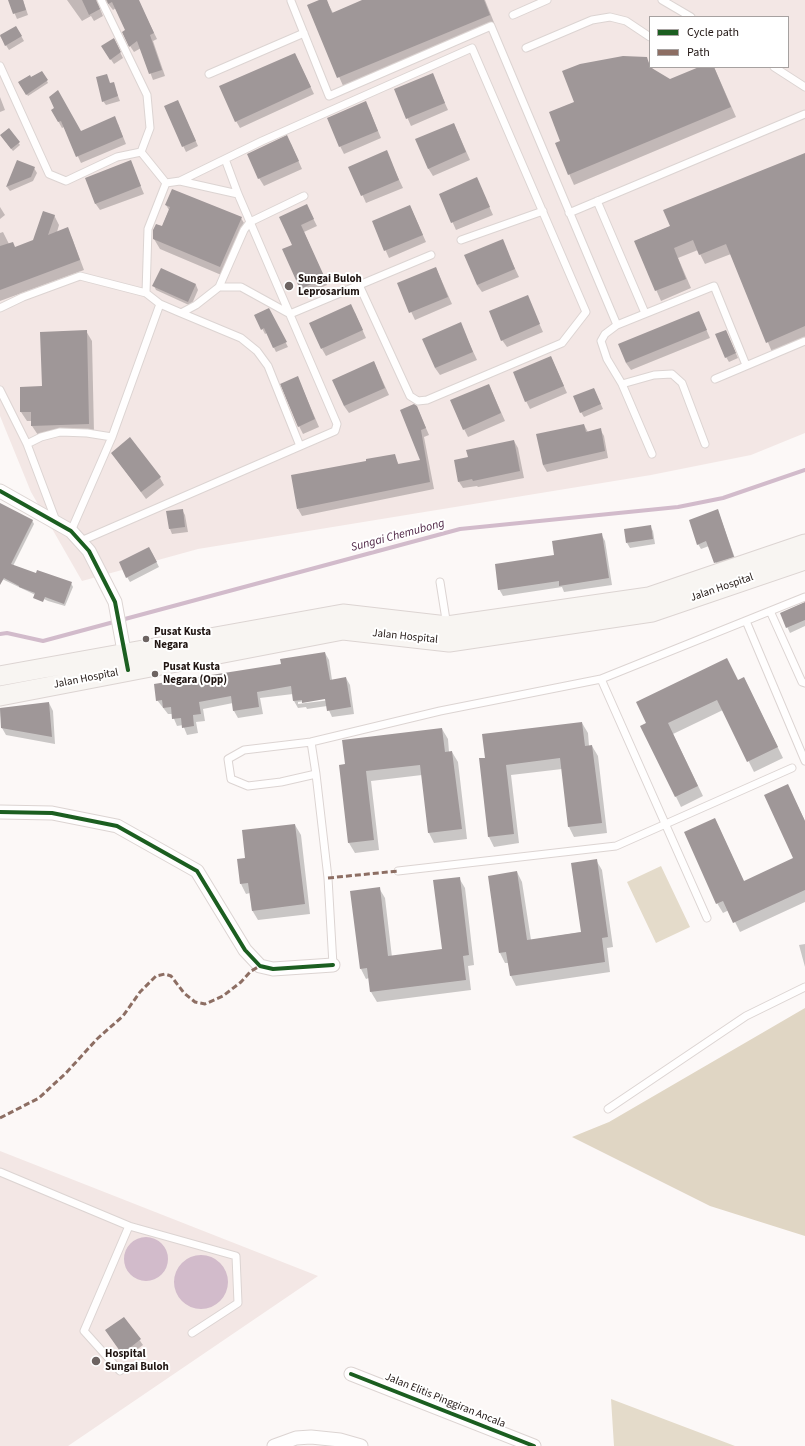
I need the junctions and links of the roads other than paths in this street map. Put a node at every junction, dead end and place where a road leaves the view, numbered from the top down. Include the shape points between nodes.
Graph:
1 (101, 0) edge
2 (548, 0) edge
3 (662, 0) edge
4 (291, 1) edge
5 (513, 15) dead end
6 (689, 16) edge
7 (304, 32) junction
8 (649, 36) edge
9 (526, 48) dead end
10 (0, 66) edge
11 (776, 68) edge
12 (209, 74) dead end
13 (805, 87) edge
14 (805, 114) edge
15 (141, 152) junction
16 (225, 159) junction
17 (180, 181) junction
18 (166, 183) junction
19 (238, 194) junction
20 (304, 196) dead end
21 (597, 201) junction
22 (543, 211) junction
23 (569, 213) junction
24 (250, 222) junction
25 (461, 240) dead end
26 (431, 255) dead end
27 (359, 285) junction
28 (219, 287) junction
29 (146, 293) junction
30 (160, 304) junction
31 (0, 308) edge
32 (181, 313) junction
33 (646, 313) junction
34 (290, 314) junction
35 (617, 325) junction
36 (805, 341) edge
37 (746, 365) junction
38 (714, 379) dead end
39 (622, 384) junction
40 (0, 390) edge
41 (112, 437) junction
42 (27, 444) junction
43 (705, 444) dead end
44 (300, 446) junction
45 (652, 454) dead end
46 (0, 491) edge
47 (56, 522) junction
48 (71, 531) junction
49 (81, 541) junction
50 (805, 544) edge
51 (805, 560) edge
52 (440, 582) dead end
53 (805, 597) edge
54 (770, 611) junction
55 (746, 621) junction
56 (448, 634) junction
57 (125, 655) junction
58 (0, 676) edge
59 (601, 679) junction
60 (805, 683) edge
61 (0, 696) edge
62 (311, 742) junction
63 (805, 761) edge
64 (792, 768) dead end
65 (316, 774) junction
66 (0, 812) edge
67 (665, 824) junction
68 (398, 871) dead end
69 (707, 918) dead end
70 (333, 965) joint
71 (805, 987) edge
72 (608, 1109) dead end
73 (0, 1172) edge
74 (130, 1226) junction
75 (192, 1333) dead end
76 (120, 1370) dead end
77 (351, 1374) dead end
78 (274, 1446) edge
79 (361, 1446) edge
80 (534, 1446) edge

1 - 15 lane via 147,95 150,128
2 - 5 lane
3 - 6 lane
4 - 7 lane
7 - 12 lane
7 - 23 lane via 329,96 491,26
8 - 9 lane via 626,21 610,17 592,20
10 - 15 lane via 49,174 66,181 117,157
11 - 13 lane
14 - 21 lane
15 - 18 lane
16 - 17 lane
16 - 19 lane
16 - 22 lane via 472,48
17 - 18 lane
17 - 19 lane
18 - 29 lane via 148,229
19 - 24 lane
20 - 24 lane
21 - 23 lane
21 - 33 lane
22 - 25 lane
22 - 27 lane via 586,312 562,343 427,400 418,401 410,396
23 - 35 lane
24 - 28 lane
24 - 34 lane
26 - 27 lane
27 - 34 lane
28 - 32 lane
28 - 34 lane via 242,287
29 - 30 lane
29 - 31 lane via 80,276
30 - 32 lane
30 - 41 lane
32 - 44 lane via 240,338 257,351 268,366
33 - 35 lane
33 - 37 lane via 714,286
34 - 44 lane via 337,424 335,431
35 - 39 lane via 605,334 601,341 607,359
36 - 37 lane
37 - 38 lane
39 - 43 lane via 654,375 672,374 682,383
39 - 45 lane
40 - 42 lane
41 - 42 lane via 60,432
41 - 48 lane
42 - 47 lane
44 - 49 lane
46 - 47 street
47 - 48 street
48 - 49 street
49 - 57 street via 89,551 115,602
50 - 56 main road, Jalan Hospital via 648,597
51 - 56 main road, Jalan Hospital via 652,612
52 - 56 lane
53 - 54 lane
54 - 55 lane
54 - 60 lane via 802,682
55 - 59 lane
55 - 63 lane
56 - 57 main road, Jalan Hospital via 343,630
57 - 58 main road, Jalan Hospital
57 - 61 main road, Jalan Hospital
59 - 62 lane via 440,711
59 - 67 lane
62 - 65 lane
62 - 65 lane via 244,750 228,759 231,779 248,786
64 - 67 lane
65 - 70 lane via 328,878
66 - 70 street via 52,813 117,826 197,871 245,950 260,966 273,969
67 - 68 lane via 616,846
67 - 69 lane
71 - 72 lane via 746,1016
73 - 74 lane
74 - 75 lane via 236,1256 238,1303
74 - 76 lane via 84,1331
77 - 80 street, Jalan Elitis Pinggiran Ancala
78 - 79 street via 296,1438 340,1440

